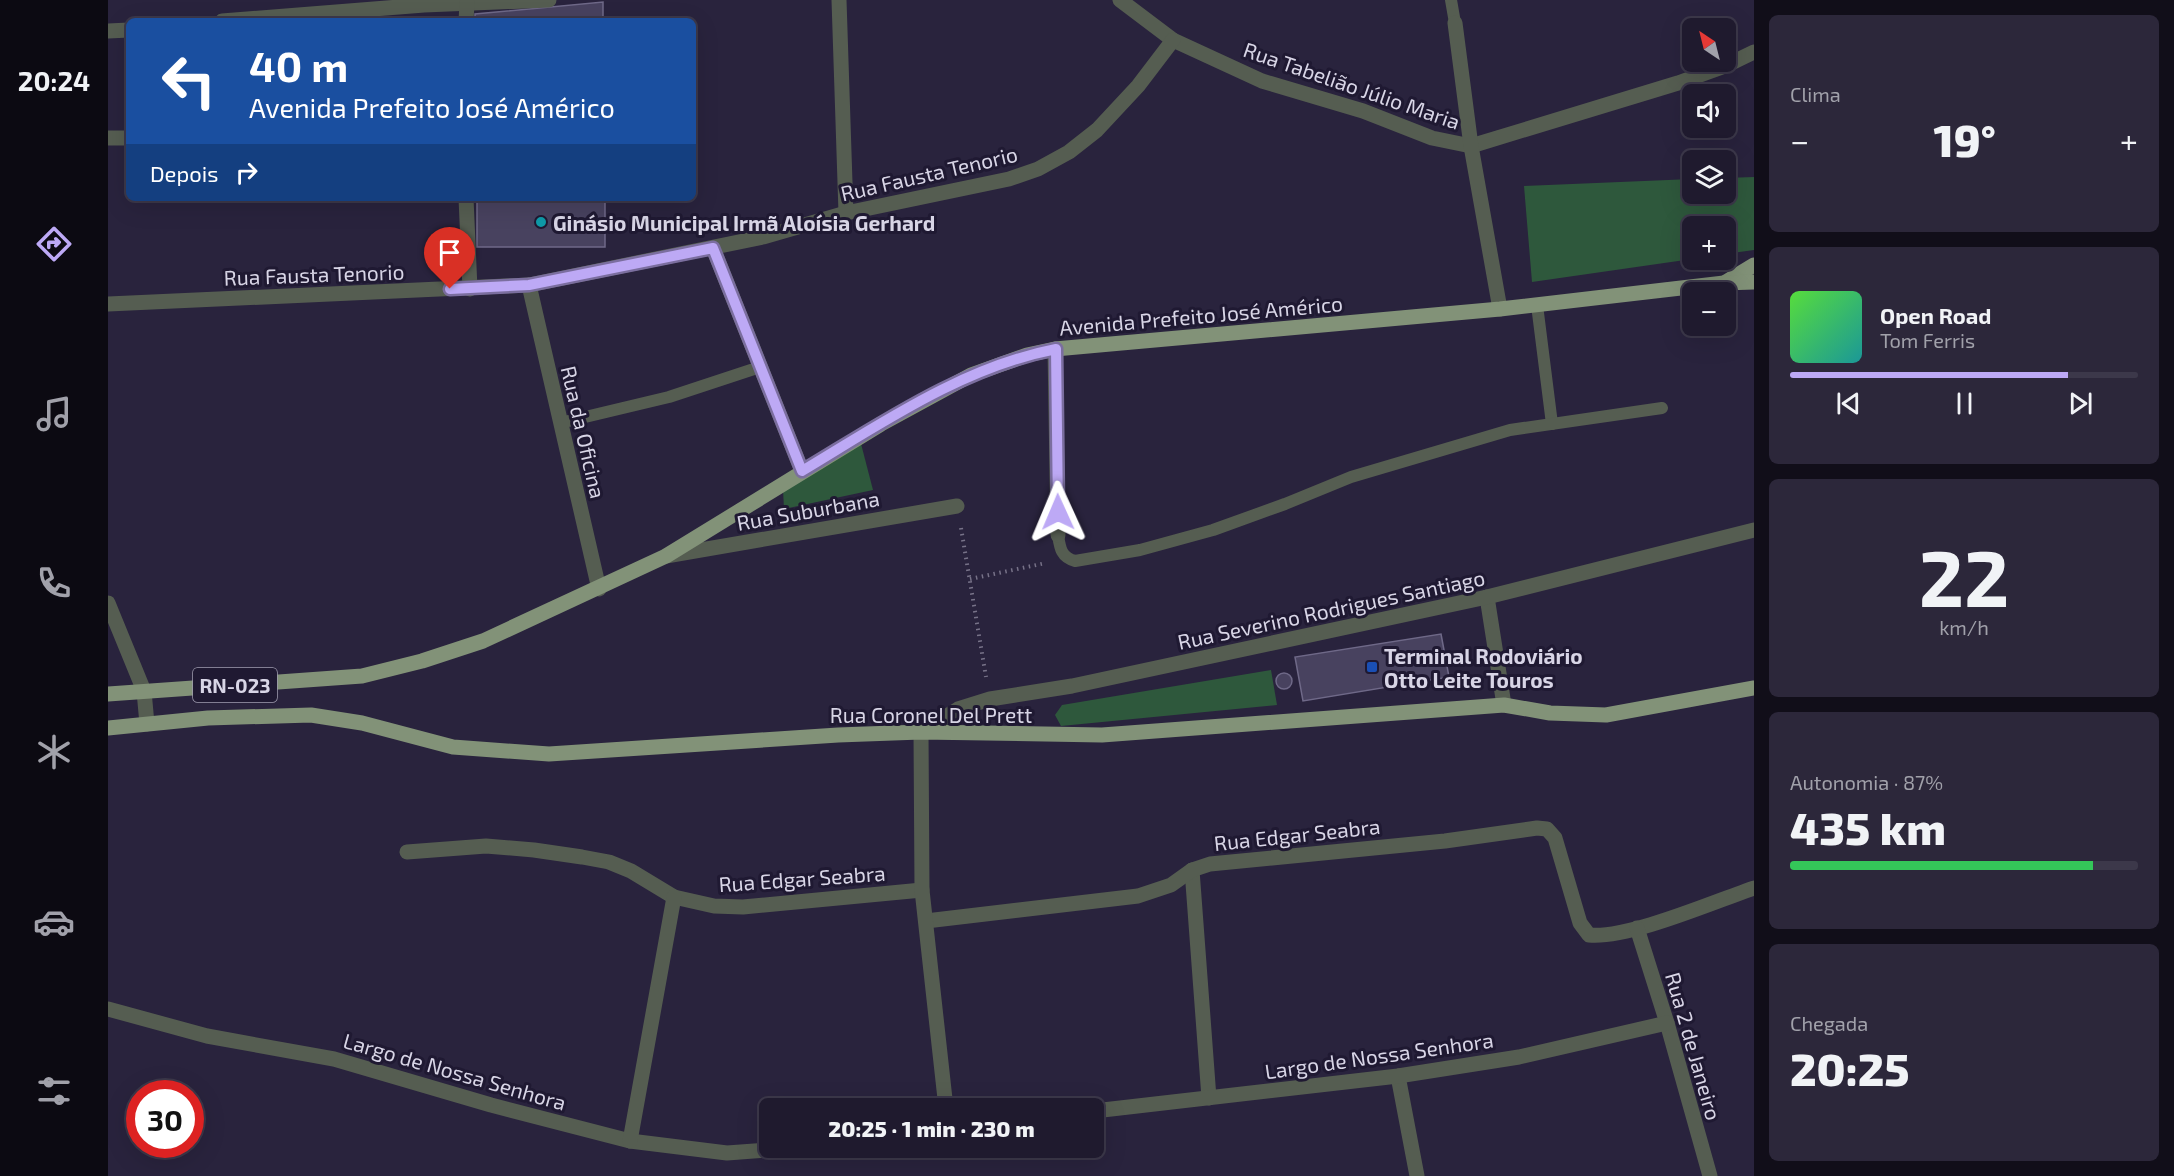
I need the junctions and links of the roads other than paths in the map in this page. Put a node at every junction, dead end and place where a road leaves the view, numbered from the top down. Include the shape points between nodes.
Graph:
1 (549, 0) edge
2 (839, 0) edge
3 (1120, 0) edge
4 (1451, 0) edge
5 (467, 3) junction
6 (263, 18) edge
7 (466, 18) edge
8 (1455, 23) joint
9 (126, 30) edge
10 (108, 32) edge
11 (1173, 39) junction
12 (1754, 52) edge
13 (108, 138) edge
14 (126, 138) edge
15 (1472, 146) junction
16 (466, 201) edge
17 (846, 213) junction
18 (713, 248) junction
19 (1754, 265) edge
20 (1726, 282) edge
21 (1754, 282) edge
22 (1736, 283) edge
23 (529, 285) junction
24 (1682, 288) edge
25 (470, 289) junction
26 (108, 304) edge
27 (1537, 305) junction
28 (1500, 309) junction
29 (1056, 349) junction
30 (760, 367) junction
31 (1662, 408) dead end
32 (560, 423) junction
33 (1552, 423) junction
34 (802, 471) junction
35 (957, 506) road end
36 (1754, 530) edge
37 (1058, 535) joint
38 (666, 556) junction
39 (599, 589) junction
40 (1487, 597) junction
41 (108, 603) edge
42 (1754, 688) edge
43 (144, 691) junction
44 (108, 694) edge
45 (1504, 705) junction
46 (147, 724) junction
47 (108, 728) edge
48 (921, 732) junction
49 (407, 852) dead end
50 (1192, 870) junction
51 (1754, 888) edge
52 (922, 890) junction
53 (674, 897) junction
54 (926, 921) junction
55 (1637, 928) junction
56 (108, 1009) edge
57 (1667, 1023) junction
58 (1398, 1076) junction
59 (945, 1098) edge
60 (1209, 1098) junction
61 (1104, 1110) edge
62 (630, 1141) junction
63 (759, 1151) edge
64 (1417, 1176) edge
65 (1710, 1176) edge

1 - 5 street
2 - 17 street
3 - 11 street, Rua Tabelião Júlio Maria
4 - 8 lane
5 - 6 street
5 - 7 street
8 - 15 street
9 - 10 street
11 - 15 street, Rua Tabelião Júlio Maria via 1262,81 1363,111 1432,138
11 - 17 street, Rua Fausta Tenorio via 1138,86 1096,130 1038,169 1009,179
12 - 15 street, Rua Tabelião Júlio Maria via 1678,83
13 - 14 street
15 - 28 street
16 - 25 street
17 - 18 street, Rua Fausta Tenorio
18 - 23 street, Rua Fausta Tenorio
18 - 30 street
19 - 20 main road, Avenida Prefeito José Américo
21 - 22 main road, Avenida Prefeito José Américo
23 - 25 street, Rua Fausta Tenorio
23 - 32 street, Rua da Oficina
24 - 27 main road, Avenida Prefeito José Américo
25 - 26 street, Rua Fausta Tenorio
27 - 28 main road, Avenida Prefeito José Américo
27 - 33 lane
28 - 29 main road, Avenida Prefeito José Américo
29 - 34 main road, Avenida Prefeito José Américo via 1006,361 971,375
29 - 37 street
30 - 32 lane via 669,397
30 - 34 street
31 - 33 lane
32 - 39 street, Rua da Oficina
33 - 37 lane via 1510,430 1372,470 1213,530 1140,550 1091,560 1068,559 1060,550
34 - 38 main road, Avenida Prefeito José Américo
35 - 38 street, Rua Suburbana
36 - 40 street, Rua Severino Rodrigues Santiago
38 - 39 main road, Avenida Prefeito José Américo
39 - 43 main road, Avenida Prefeito José Américo / RN-023 via 483,641 362,676
40 - 45 street
40 - 48 street, Rua Severino Rodrigues Santiago via 1072,686 990,699 958,710
41 - 43 street
42 - 45 main road, Rua Coronel Del Prett via 1606,715 1550,713
43 - 44 main road, RN-023
43 - 46 street
45 - 48 main road, Rua Coronel Del Prett via 1102,735
46 - 47 main road, Rua Coronel Del Prett
46 - 48 main road, Rua Coronel Del Prett via 311,715 362,723 453,747 549,754
48 - 52 street
49 - 53 street, Rua Edgar Seabra via 486,846 582,857 631,871
50 - 54 street, Rua Edgar Seabra via 1172,885 1138,896
50 - 55 street, Rua Edgar Seabra via 1223,862 1547,829 1555,838 1580,923 1589,934 1601,936
50 - 60 street
51 - 55 street
52 - 53 street, Rua Edgar Seabra via 743,907 714,906
52 - 54 street
53 - 62 street
54 - 59 street
55 - 57 street, Rua 2 de Janeiro
56 - 62 street, Largo de Nossa Senhora via 207,1036 334,1059
57 - 58 street, Largo de Nossa Senhora via 1518,1058
57 - 65 street, Rua 2 de Janeiro
58 - 60 street, Largo de Nossa Senhora
58 - 64 street
60 - 61 street, Largo de Nossa Senhora
62 - 63 street, Largo de Nossa Senhora via 727,1153

